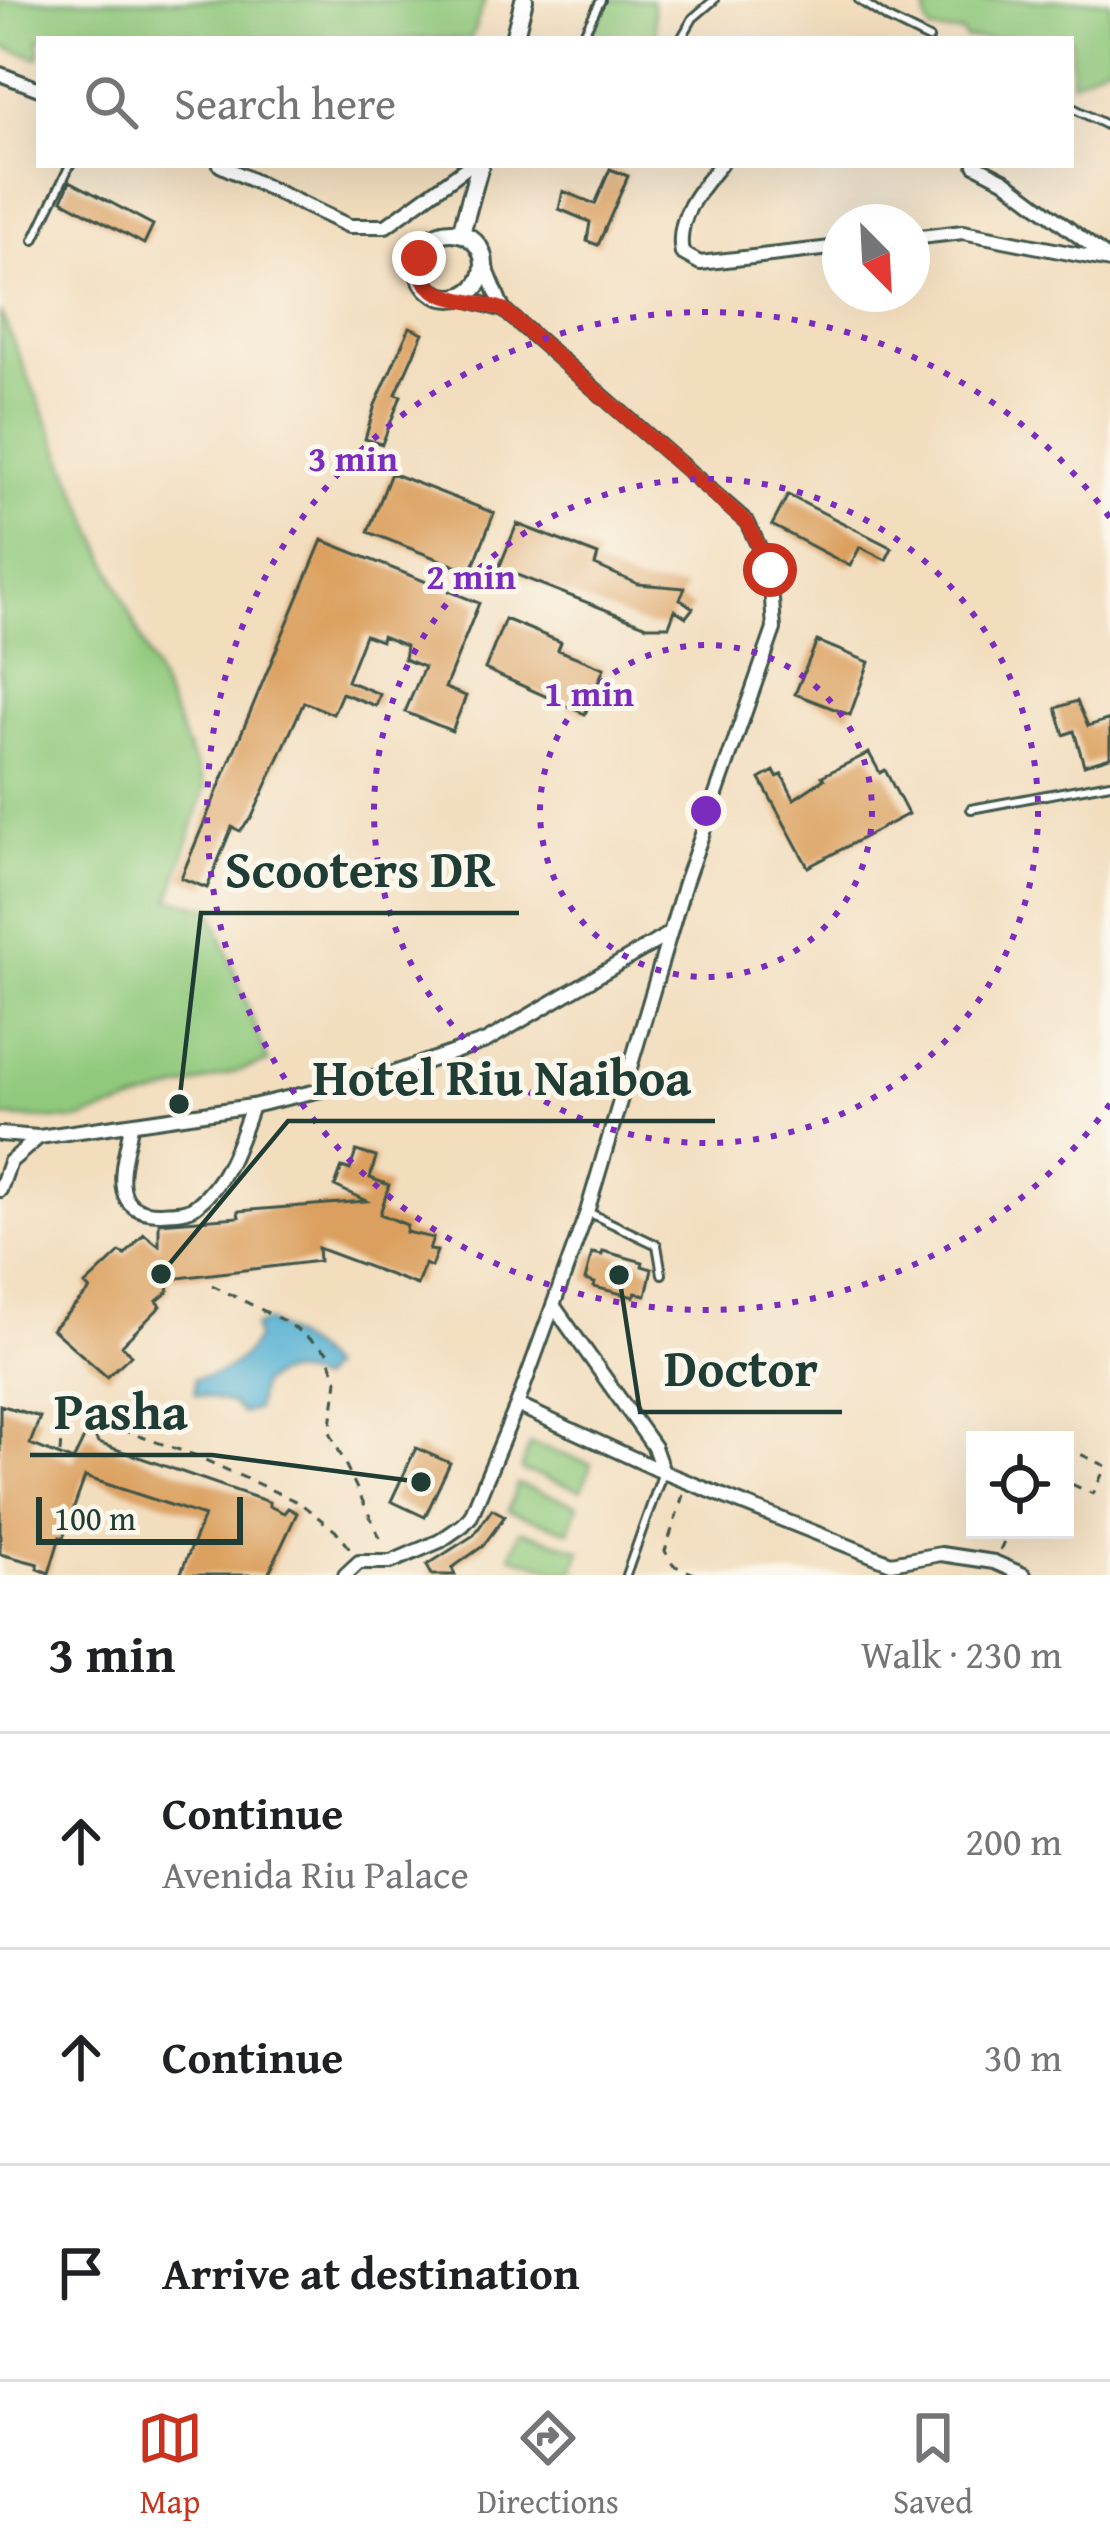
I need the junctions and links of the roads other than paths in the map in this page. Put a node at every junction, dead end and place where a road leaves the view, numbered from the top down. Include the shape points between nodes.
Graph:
1 (524, 0) edge
2 (601, 0) edge
3 (714, 0) edge
4 (859, 0) edge
5 (515, 36) edge
6 (583, 36) edge
7 (683, 36) edge
8 (922, 36) edge
9 (0, 74) edge
10 (36, 88) edge
11 (1074, 109) edge
12 (1110, 127) edge
13 (69, 168) edge
14 (226, 168) edge
15 (466, 168) edge
16 (479, 168) edge
17 (718, 168) edge
18 (991, 169) edge
19 (461, 233) junction
20 (930, 236) edge
21 (34, 240) dead end
22 (822, 249) edge
23 (1110, 260) edge
24 (485, 265) junction
25 (460, 297) junction
26 (504, 310) junction
27 (1110, 783) edge
28 (971, 808) dead end
29 (670, 933) junction
30 (252, 1106) junction
31 (131, 1126) junction
32 (0, 1134) edge
33 (39, 1138) junction
34 (0, 1190) edge
35 (586, 1212) junction
36 (662, 1274) dead end
37 (553, 1305) junction
38 (517, 1406) junction
39 (663, 1472) junction
40 (345, 1575) edge
41 (626, 1575) edge
42 (1024, 1575) edge

1 - 5 street
2 - 6 lane
3 - 7 lane
4 - 8 lane
9 - 10 street
11 - 12 lane
13 - 21 lane
14 - 15 street via 365,227 386,226
16 - 19 street
17 - 22 street via 683,218 682,253 700,263
18 - 23 street
19 - 24 street via 478,245
19 - 25 street via 440,234 423,248 418,269 428,289
20 - 23 street via 963,232
24 - 25 street via 478,285
24 - 26 street
25 - 26 street
26 - 29 street via 747,523 770,570 774,629
27 - 28 lane
29 - 30 street via 486,1041 391,1074
29 - 35 street
30 - 31 street
30 - 31 street via 230,1166 188,1210 151,1213 125,1198
31 - 33 street
32 - 33 street
33 - 34 street via 10,1162
35 - 36 lane via 657,1245
35 - 37 street
37 - 38 street
37 - 39 street via 654,1447
38 - 39 street
38 - 40 street via 472,1516 440,1541 391,1562 359,1562
39 - 41 lane
39 - 42 street via 891,1563 940,1554

